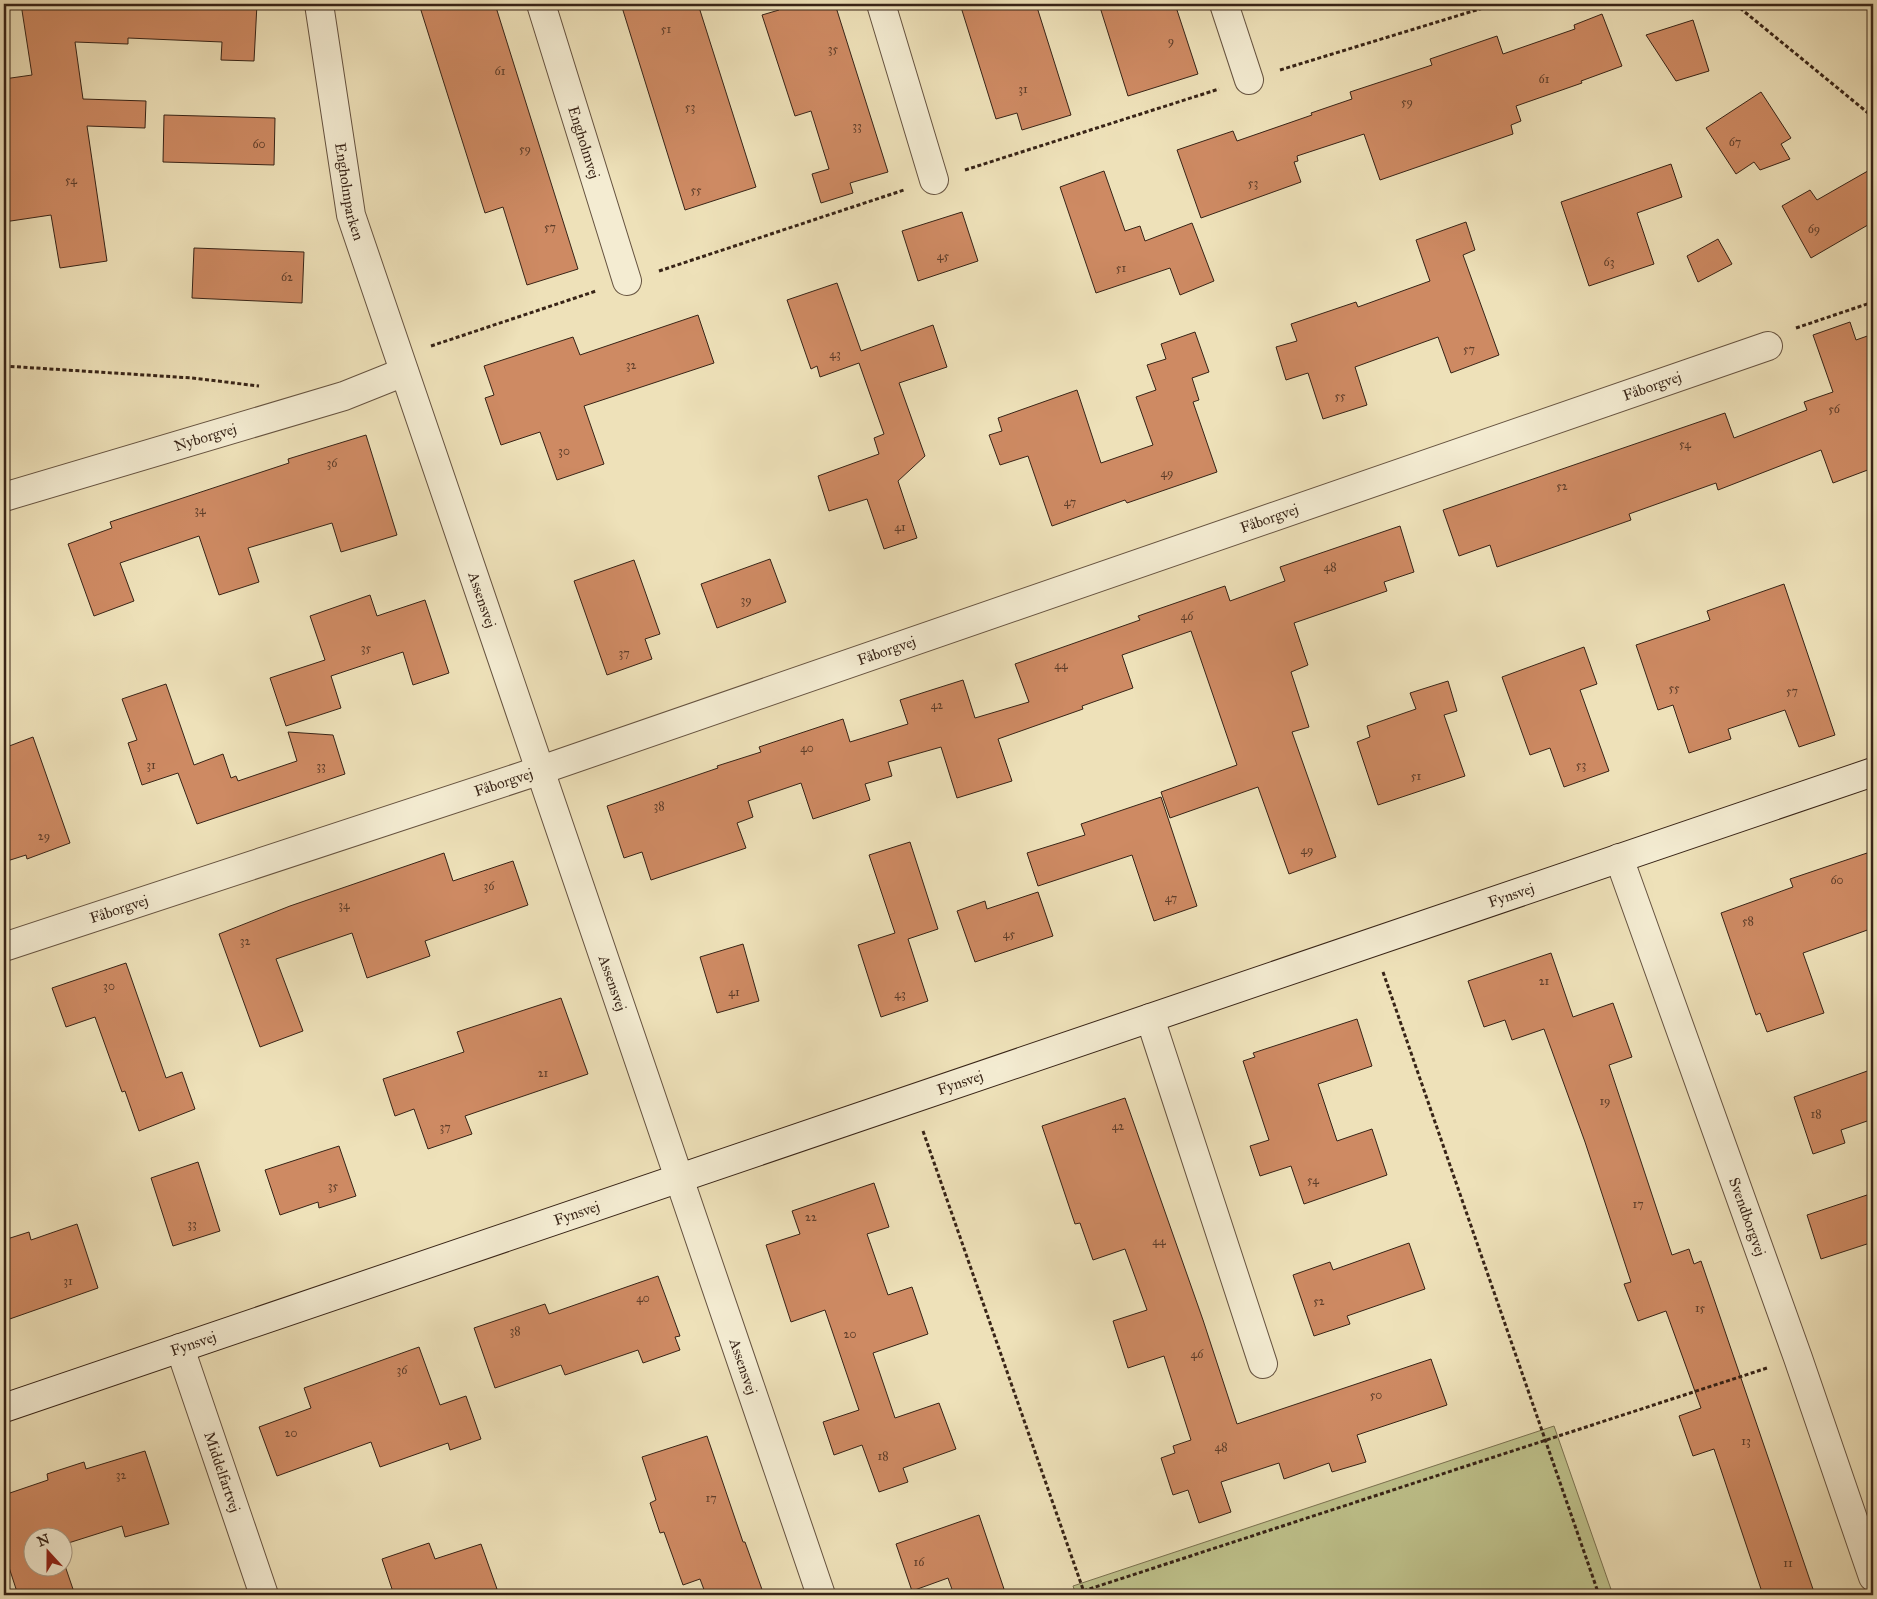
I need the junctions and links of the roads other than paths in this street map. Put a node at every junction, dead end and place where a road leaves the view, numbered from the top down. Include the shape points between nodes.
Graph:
1 (318, 4) edge
2 (541, 4) edge
3 (881, 4) edge
4 (1224, 4) edge
5 (1250, 80) dead end
6 (934, 180) dead end
7 (627, 281) dead end
8 (1768, 346) road end
9 (404, 372) junction
10 (4, 497) edge
11 (541, 770) junction
12 (1873, 772) edge
13 (1619, 858) junction
14 (4, 947) edge
15 (1150, 1018) junction
16 (680, 1178) junction
17 (180, 1348) junction
18 (1263, 1364) dead end
19 (4, 1408) edge
20 (1873, 1577) edge
21 (264, 1595) edge
22 (821, 1595) edge

1 - 9 street, Engholmparken via 352,215
2 - 7 street, Engholmvej
3 - 6 street
4 - 5 street
8 - 11 street, Fåborgvej
9 - 10 street, Nyborgvej via 344,396
9 - 11 street, Assensvej
11 - 14 street, Fåborgvej
11 - 16 street, Assensvej
12 - 13 street, Fynsvej
13 - 15 street, Fynsvej
13 - 20 street, Svendborgvej
15 - 16 street, Fynsvej
15 - 18 street
16 - 17 street, Fynsvej
16 - 22 street, Assensvej
17 - 19 street, Fynsvej
17 - 21 street, Middelfartvej

